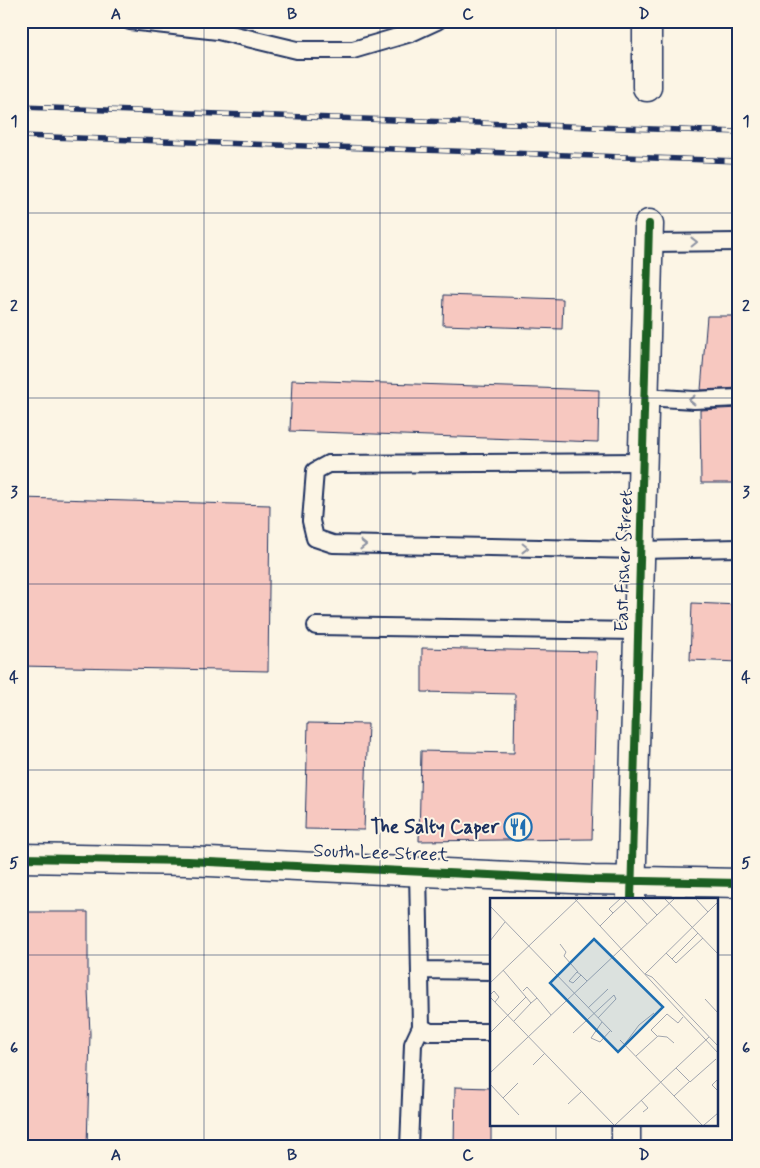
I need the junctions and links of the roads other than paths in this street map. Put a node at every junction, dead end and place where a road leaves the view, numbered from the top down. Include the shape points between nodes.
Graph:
1 (130, 21) edge
2 (437, 21) edge
3 (648, 21) edge
4 (647, 88) dead end
5 (649, 233) joint
6 (739, 242) edge
7 (644, 397) junction
8 (739, 398) edge
9 (642, 462) junction
10 (739, 548) edge
11 (640, 550) junction
12 (316, 626) dead end
13 (638, 631) junction
14 (21, 858) edge
15 (418, 871) junction
16 (739, 882) edge
17 (631, 890) edge
18 (420, 970) junction
19 (490, 970) edge
20 (421, 1027) junction
21 (490, 1032) edge
22 (626, 1126) edge
23 (409, 1147) edge
24 (626, 1147) edge

1 - 2 lane via 218,31 297,50 353,50 411,33
3 - 4 street
5 -> 6 lane
5 - 7 street, East Fisher Street
8 -> 7 lane
7 - 9 street, East Fisher Street
9 - 11 street, East Fisher Street
9 -> 11 lane via 328,464 315,472 311,521 315,538 333,544
10 - 11 lane
11 - 13 street, East Fisher Street
12 - 13 lane
13 - 17 street, East Fisher Street
14 - 15 street, South Lee Street
15 - 17 street, South Lee Street
15 - 18 lane
16 - 17 street, South Lee Street
18 - 19 lane
18 - 20 lane
20 - 21 lane via 430,1032
20 - 23 lane via 413,1044
22 - 24 street

